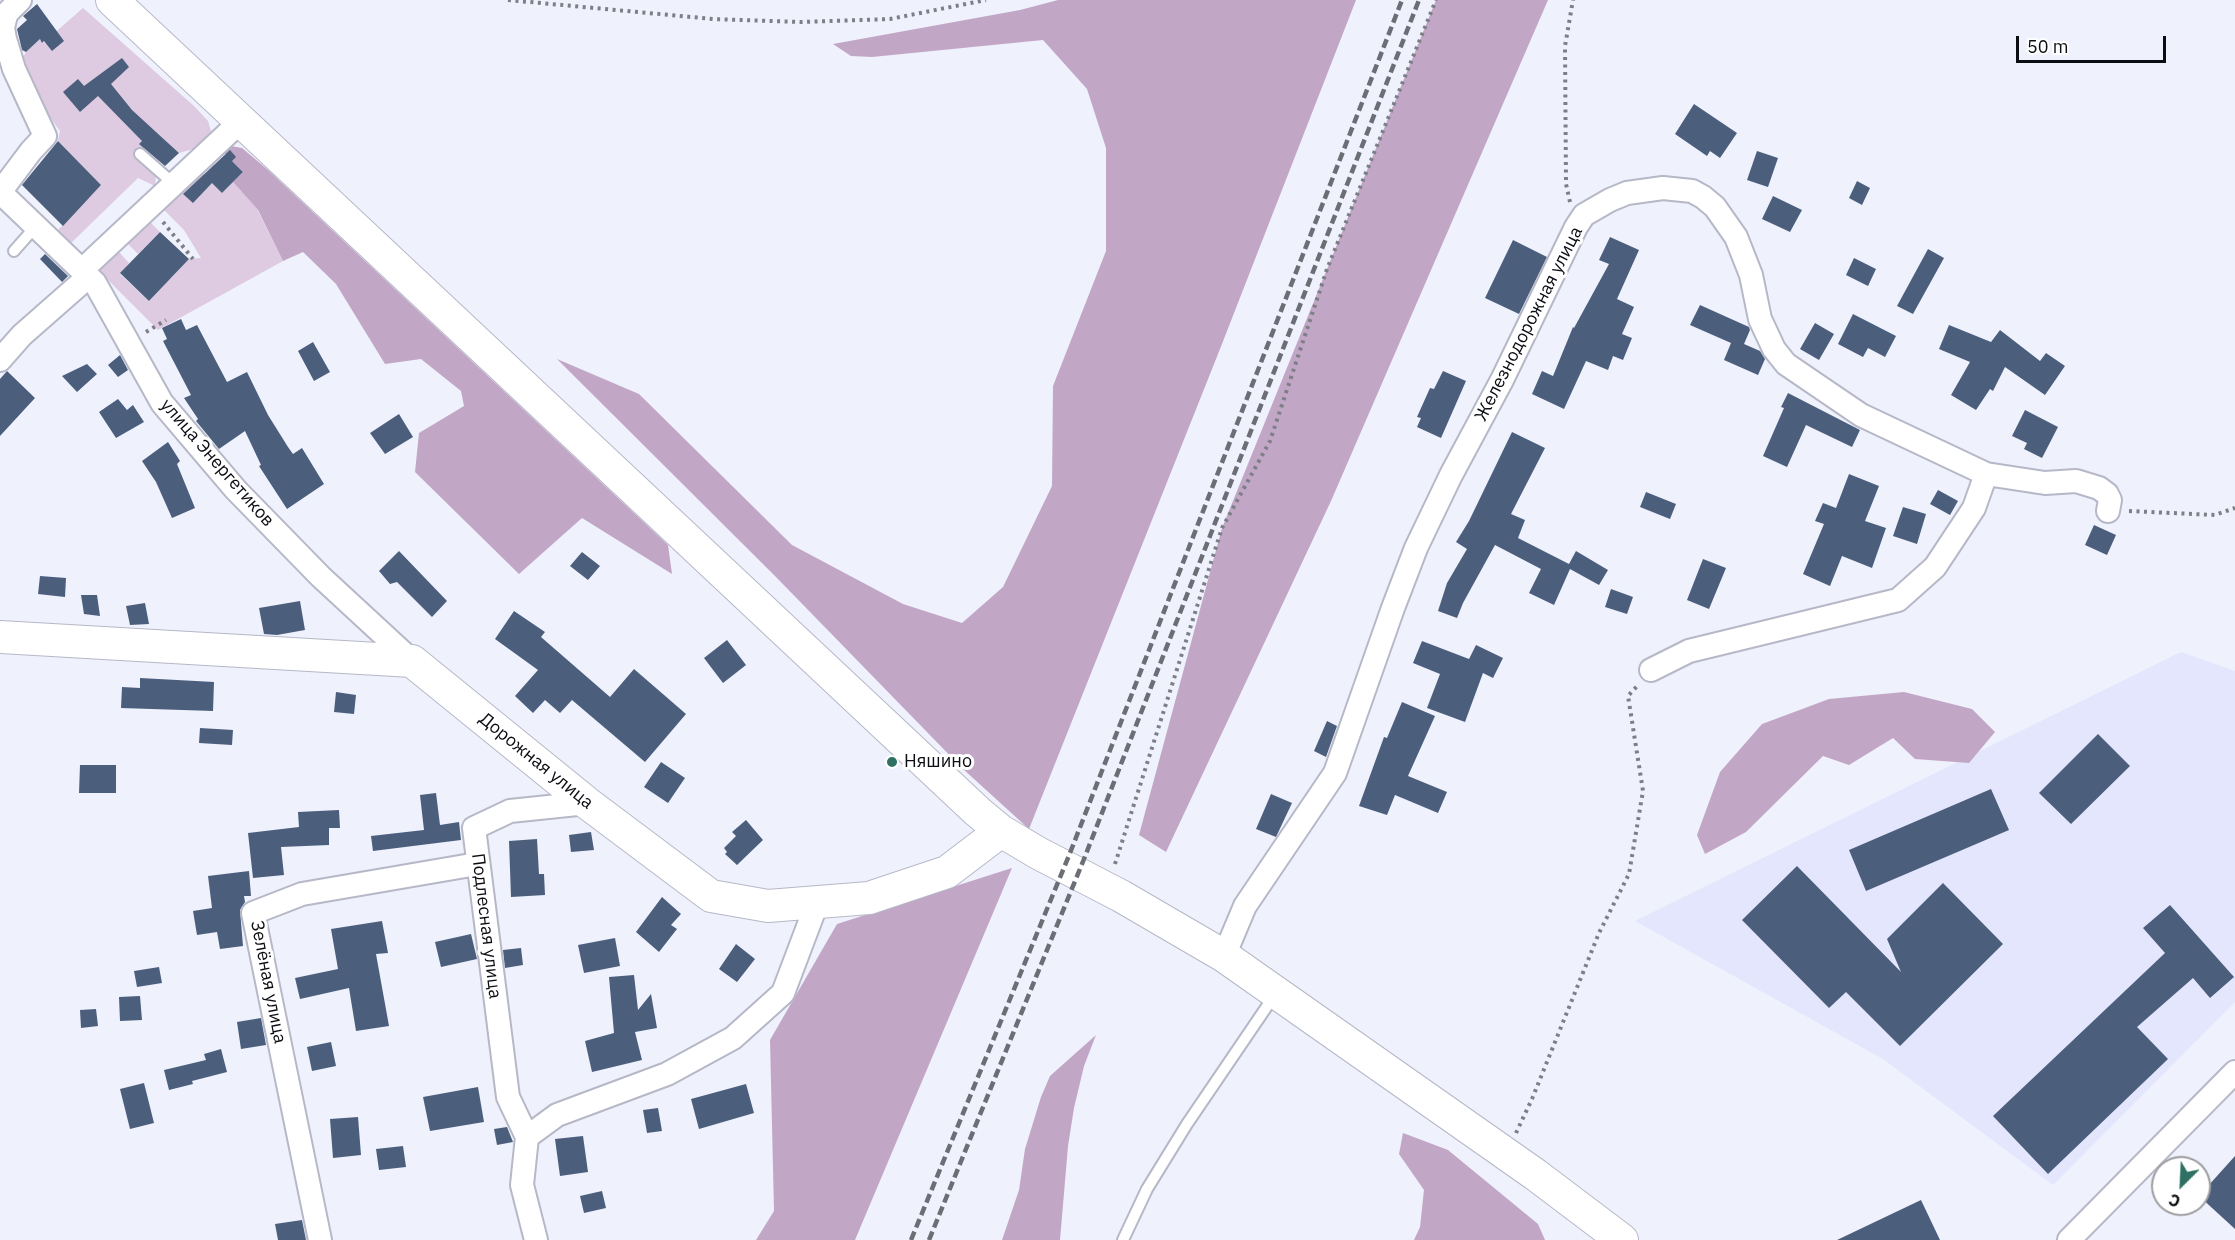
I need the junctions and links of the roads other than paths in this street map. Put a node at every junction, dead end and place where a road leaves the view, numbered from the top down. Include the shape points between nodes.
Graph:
1 (20, 0) edge
2 (112, 0) edge
3 (240, 122) junction
4 (140, 154) dead end
5 (174, 184) junction
6 (0, 192) edge
7 (36, 226) junction
8 (14, 251) dead end
9 (85, 273) junction
10 (0, 360) edge
11 (1986, 474) junction
12 (2108, 511) road end
13 (0, 637) edge
14 (412, 661) junction
15 (1651, 670) road end
16 (587, 803) junction
17 (1001, 831) junction
18 (477, 864) junction
19 (817, 903) junction
20 (1224, 956) junction
21 (1277, 991) junction
22 (2235, 1072) edge
23 (527, 1137) junction
24 (320, 1240) edge
25 (536, 1240) edge
26 (1123, 1240) edge
27 (1622, 1240) edge
28 (2069, 1240) edge

1 - 6 street via 7,13 5,39 14,69 45,136
2 - 3 street
3 - 5 street
3 - 17 street
4 - 5 lane
5 - 9 street
6 - 7 street, улица Энергетиков
7 - 8 lane
7 - 9 street, улица Энергетиков
9 - 10 street
9 - 14 street, улица Энергетиков via 95,283 162,403 236,490 321,577
11 - 12 street, Железнодорожная улица via 2045,483 2076,482 2099,488 2110,500
11 - 15 street via 1974,508 1935,567 1898,600 1689,651
11 - 20 street, Железнодорожная улица via 1861,415 1786,364 1773,349 1760,319 1751,275 1736,237 1716,207 1703,196 1678,189 1647,189 1610,200 1584,215 1416,548 1335,773 1245,906
13 - 14 street
14 - 16 street, Дорожная улица
16 - 18 street, Подлесная улица via 510,811 474,828
16 - 19 street, Дорожная улица via 711,896 768,906
17 - 19 street, Дорожная улица via 947,872 869,898
17 - 20 street
18 - 23 street, Подлесная улица via 508,1097
18 - 24 street, Зелёная улица via 302,894 253,913
19 - 23 street via 783,993 733,1038 667,1074 557,1115
20 - 21 street
21 - 26 lane via 1186,1124 1146,1189
21 - 27 street
22 - 28 street
23 - 25 street via 522,1185

